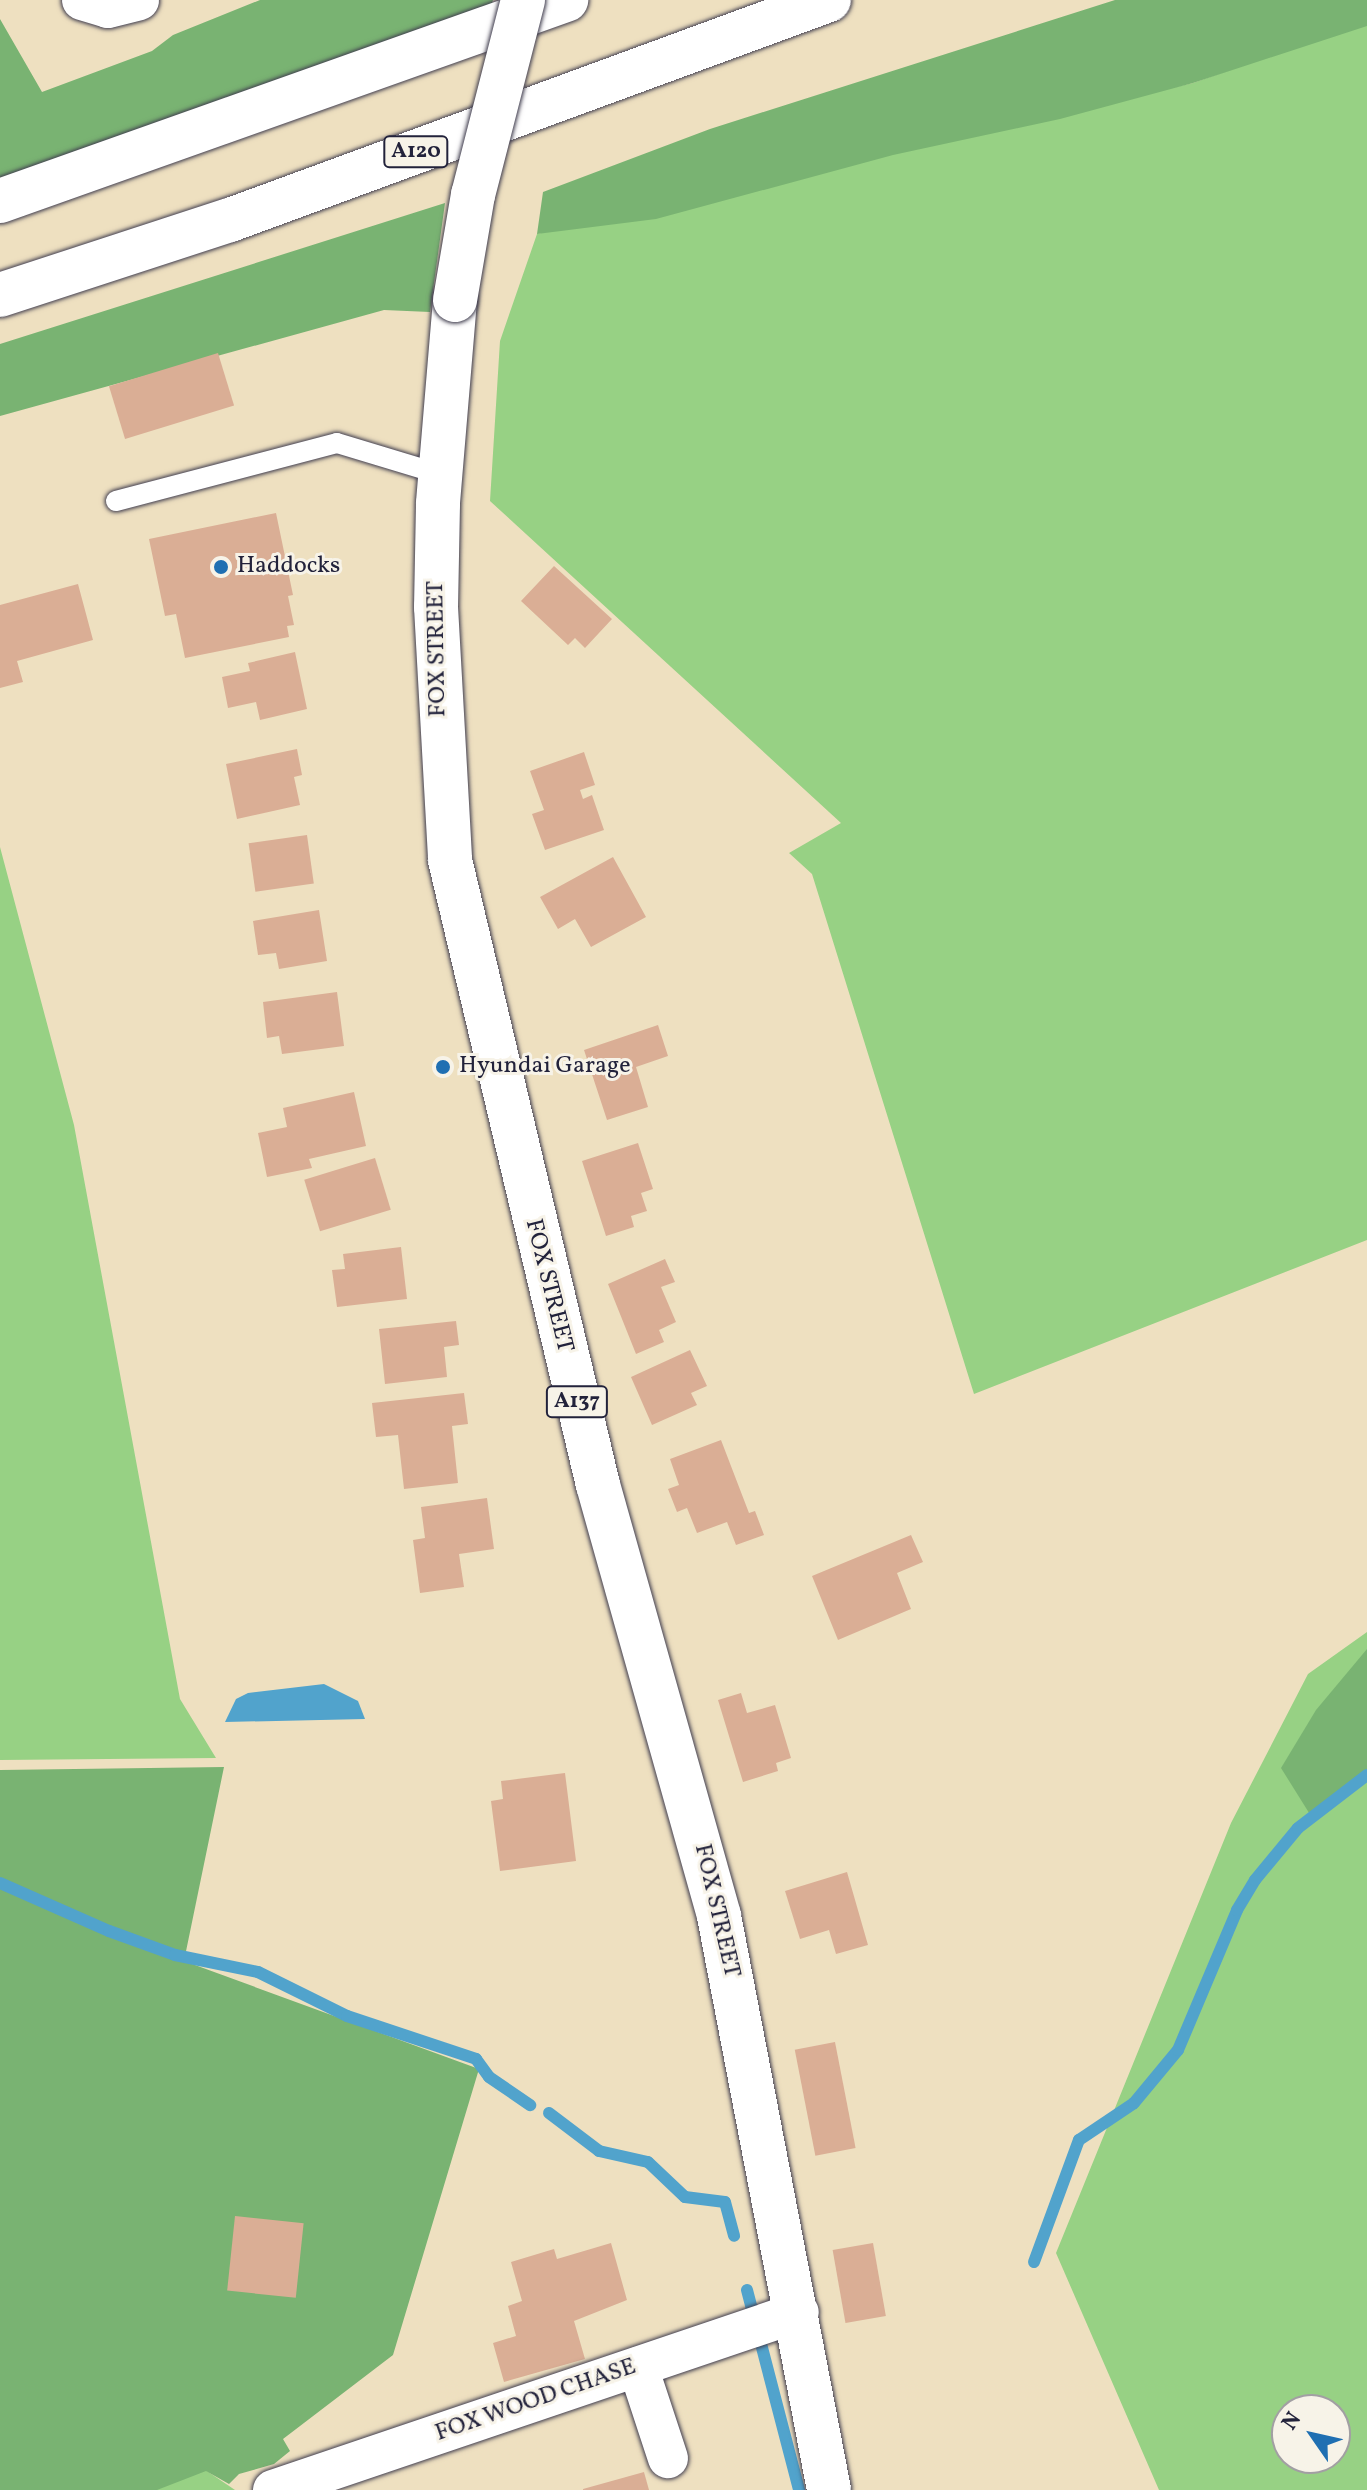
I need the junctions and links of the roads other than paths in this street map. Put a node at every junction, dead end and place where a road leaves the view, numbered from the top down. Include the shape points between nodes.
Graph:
1 (82, 0) edge
2 (139, 0) edge
3 (523, 0) edge
4 (566, 0) edge
5 (829, 0) edge
6 (0, 201) edge
7 (0, 295) edge
8 (440, 474) junction
9 (116, 501) dead end
10 (766, 2323) junction
11 (638, 2367) junction
12 (668, 2458) dead end
13 (273, 2490) edge
14 (829, 2490) edge

1 - 2 street via 108,8
3 - 8 main road, FOX STREET / A137, bridge via 503,66 455,300
4 - 6 main road
5 - 7 main road, A120 via 230,220
8 - 9 lane via 337,443
8 - 10 main road, FOX STREET / A137 via 439,729 450,860 598,1485 719,1916
10 - 11 street, FOX WOOD CHASE
10 - 14 main road, FOX STREET / A137
11 - 12 street
11 - 13 street, FOX WOOD CHASE

